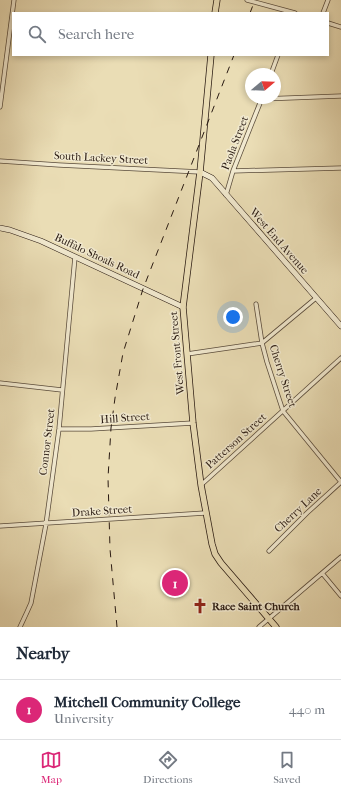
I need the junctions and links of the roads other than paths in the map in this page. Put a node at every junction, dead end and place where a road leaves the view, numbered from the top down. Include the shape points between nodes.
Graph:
1 (14, 0) edge
2 (217, 0) edge
3 (247, 0) edge
4 (328, 0) edge
5 (12, 12) edge
6 (215, 12) edge
7 (290, 12) edge
8 (323, 12) edge
9 (12, 15) edge
10 (329, 23) edge
11 (341, 27) edge
12 (211, 56) edge
13 (278, 56) edge
14 (273, 68) edge
15 (341, 96) edge
16 (281, 98) edge
17 (260, 104) edge
18 (0, 107) edge
19 (0, 161) edge
20 (341, 168) edge
21 (233, 171) junction
22 (200, 172) junction
23 (226, 195) junction
24 (0, 228) edge
25 (76, 257) junction
26 (316, 298) junction
27 (256, 304) dead end
28 (183, 307) junction
29 (341, 326) edge
30 (262, 343) junction
31 (187, 354) junction
32 (341, 358) edge
33 (0, 383) edge
34 (62, 390) junction
35 (283, 411) junction
36 (193, 423) junction
37 (59, 429) junction
38 (341, 482) edge
39 (200, 485) junction
40 (205, 513) junction
41 (46, 524) junction
42 (0, 526) edge
43 (268, 551) dead end
44 (341, 557) edge
45 (322, 573) junction
46 (341, 596) edge
47 (268, 619) junction
48 (20, 627) edge
49 (259, 627) edge
50 (276, 627) edge

1 - 5 street
2 - 6 main road
3 - 7 street
4 - 8 street
9 - 18 street
10 - 11 street
12 - 22 main road, West Front Street
13 - 14 street
15 - 16 street
17 - 21 street, Paola Street
19 - 22 street, South Lackey Street
20 - 21 street
21 - 23 street, Paola Street
22 - 23 main road, West End Avenue via 212,178
22 - 28 main road, West Front Street
23 - 26 main road, West End Avenue
24 - 25 main road, Buffalo Shoals Road via 41,241
25 - 28 main road, Buffalo Shoals Road
25 - 34 street, Connor Street
26 - 29 main road, West End Avenue
26 - 30 street
27 - 30 street, Cherry Street
28 - 31 main road, West Front Street
30 - 31 street
30 - 35 street, Cherry Street
31 - 36 main road, West Front Street
32 - 35 street, Patterson Street
33 - 34 street
34 - 37 street, Connor Street
35 - 38 street, Cherry Street
35 - 39 street, Patterson Street
36 - 37 street, Hill Street
36 - 39 main road, West Front Street
37 - 41 street, Connor Street
38 - 43 street, Cherry Lane
39 - 40 main road, West Front Street
40 - 41 street, Drake Street
40 - 47 main road, West Front Street via 215,554
41 - 42 street, Drake Street
41 - 48 street, Connor Street via 30,602
44 - 45 street
45 - 46 street
45 - 47 street
47 - 49 street
47 - 50 main road, West Front Street

